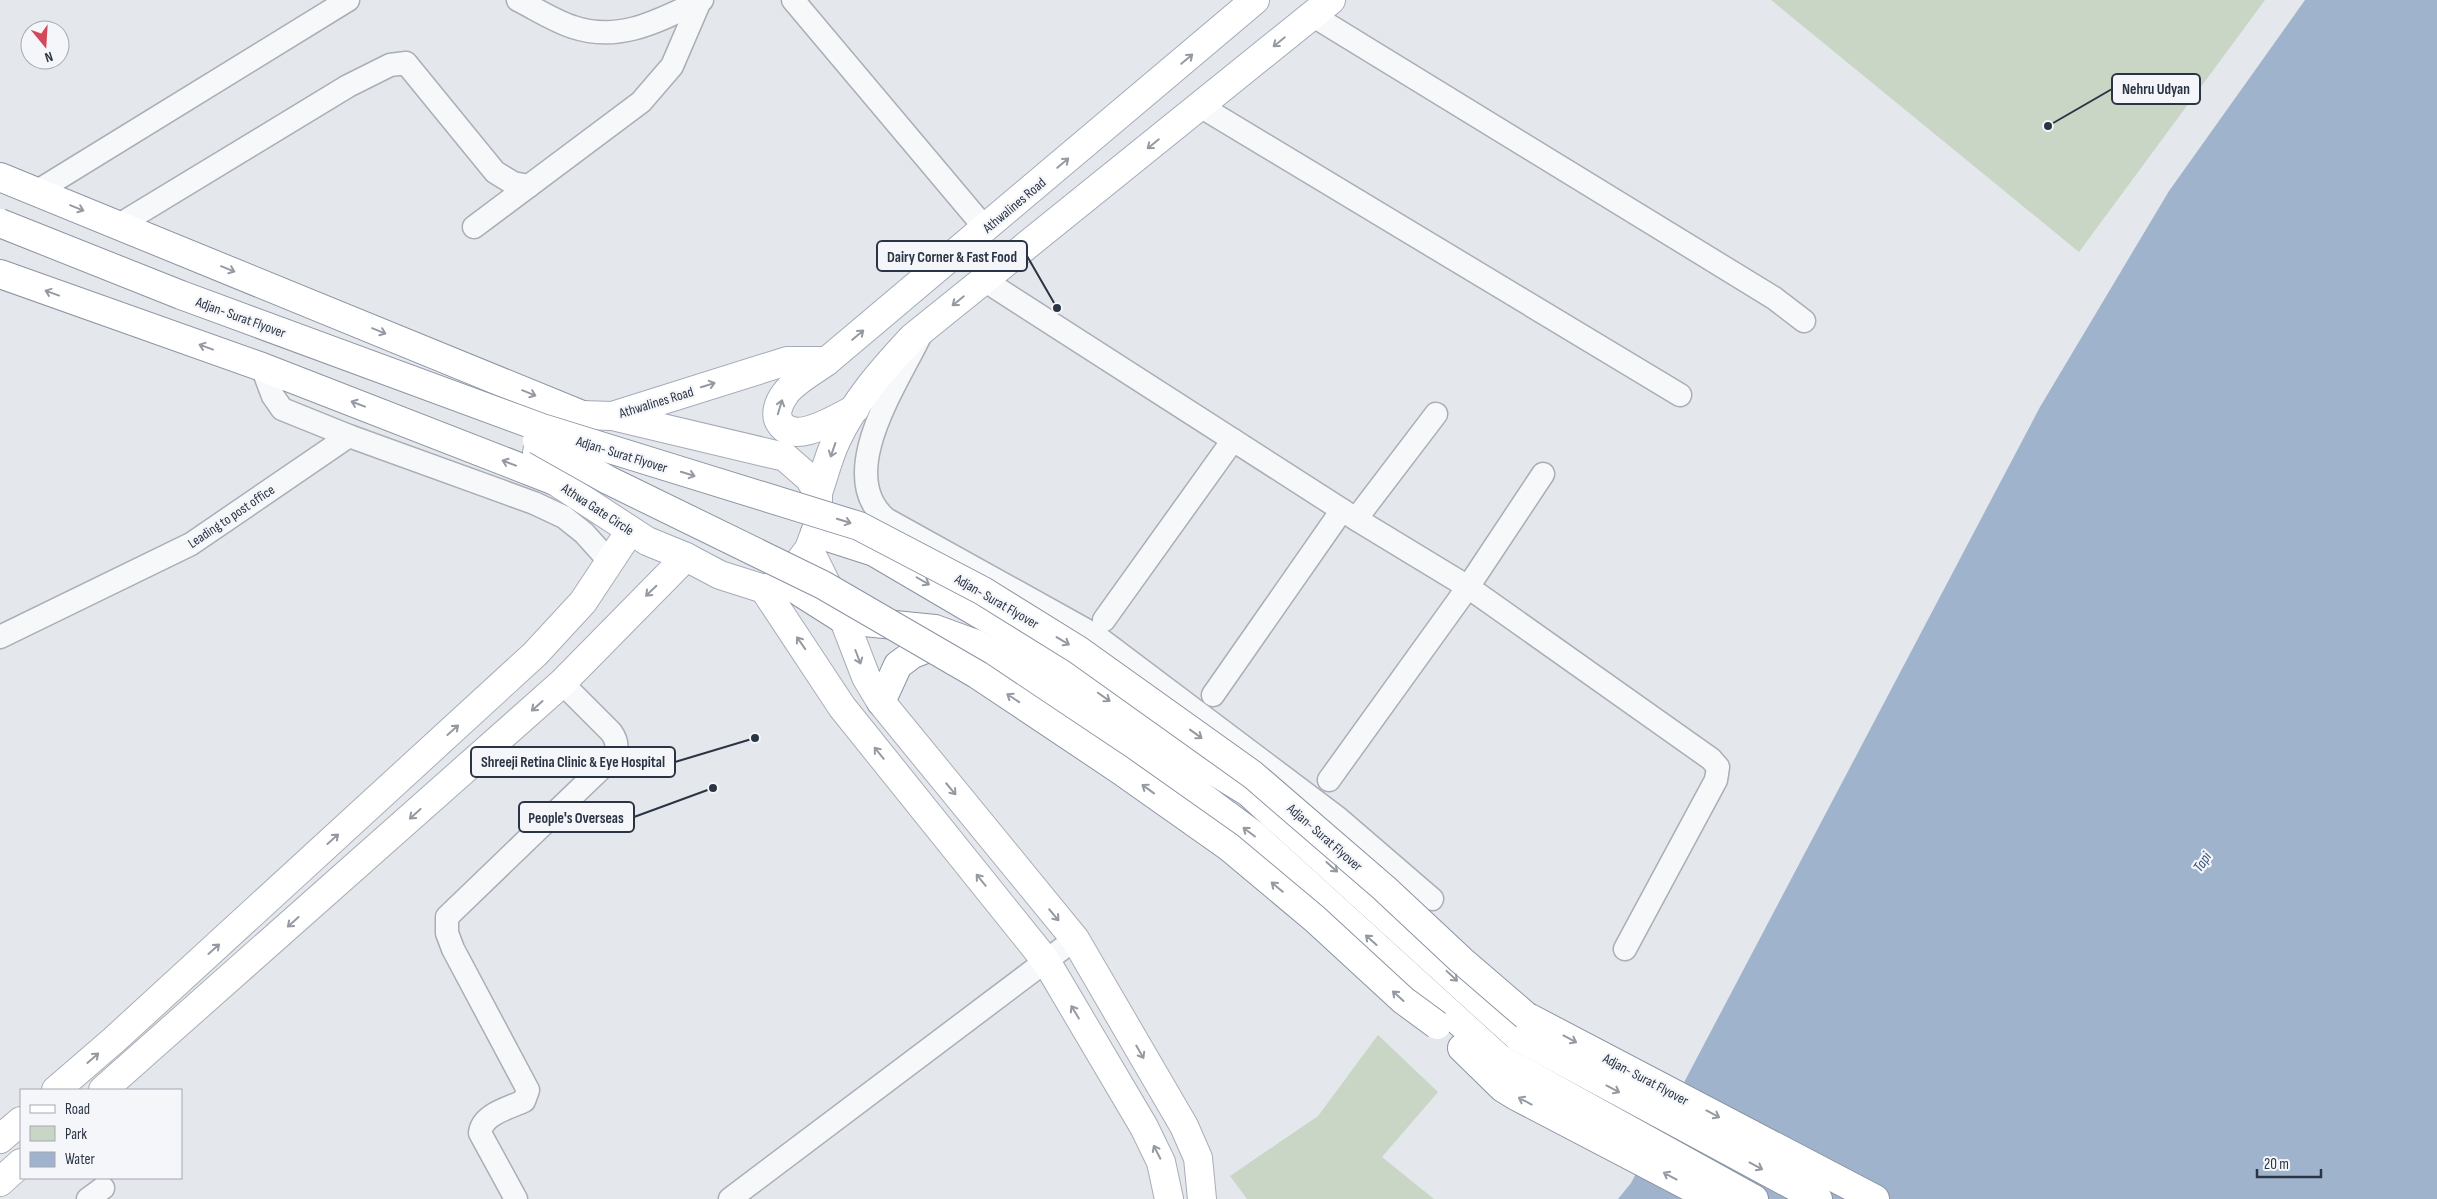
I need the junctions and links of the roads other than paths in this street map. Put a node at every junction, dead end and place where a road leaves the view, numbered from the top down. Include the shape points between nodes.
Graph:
1 (348, 0) edge
2 (518, 0) edge
3 (701, 0) edge
4 (794, 0) edge
5 (1255, 0) edge
6 (1322, 7) edge
7 (1200, 106) junction
8 (0, 177) edge
9 (529, 186) junction
10 (36, 192) junction
11 (0, 223) edge
12 (119, 225) junction
13 (474, 227) dead end
14 (985, 228) junction
15 (0, 235) edge
16 (0, 274) edge
17 (984, 280) junction
18 (1804, 321) dead end
19 (924, 329) junction
20 (827, 361) junction
21 (262, 367) junction
22 (1680, 395) dead end
23 (855, 408) junction
24 (582, 414) junction
25 (1436, 414) dead end
26 (612, 416) junction
27 (349, 436) junction
28 (1233, 440) junction
29 (1543, 474) dead end
30 (555, 481) junction
31 (818, 493) junction
32 (1349, 515) junction
33 (630, 531) junction
34 (812, 541) junction
35 (686, 557) junction
36 (610, 562) junction
37 (774, 586) junction
38 (1468, 588) junction
39 (844, 620) junction
40 (1104, 620) dead end
41 (0, 637) edge
42 (976, 644) junction
43 (562, 683) junction
44 (1213, 695) dead end
45 (881, 702) junction
46 (1329, 780) dead end
47 (1432, 898) dead end
48 (1075, 939) junction
49 (1625, 949) dead end
50 (1046, 961) junction
51 (57, 1089) edge
52 (104, 1089) edge
53 (20, 1122) edge
54 (0, 1139) edge
55 (20, 1164) edge
56 (0, 1182) edge
57 (516, 1199) edge
58 (730, 1199) edge
59 (1169, 1199) edge
60 (1202, 1199) edge
61 (1713, 1199) edge
62 (1754, 1199) edge
63 (1818, 1199) edge
64 (1875, 1199) edge

1 - 10 street
2 - 3 street via 573,27 599,33 628,31 656,22
3 - 9 street via 672,66 660,82 641,102
4 - 14 street
14 -> 5 main road, Athwalines Road
6 -> 7 main road
6 - 18 street via 1774,298
7 -> 17 main road
7 - 22 street
8 - 10 main road
9 - 12 street via 513,183 495,172 406,63 390,65 348,86
9 - 13 street
10 -> 12 main road
11 -> 64 main road, Adjan- Surat Flyover, bridge via 181,295 542,428 859,526 983,591 1078,650 1253,775 1526,1016
12 -> 24 main road
20 -> 14 main road, Athwalines Road
61 -> 15 main road, Adjan- Surat Flyover, bridge via 1503,1088 1437,1025 1403,1000 1315,919 1229,847 978,675 823,585 608,480 536,439
21 -> 16 main road
17 -> 19 main road
17 - 28 street
19 - 23 main road via 879,374
19 - 47 street via 872,433 866,463 867,494 875,510 1095,635 1338,818
23 -> 20 main road via 822,426 792,433 784,429 778,419 778,408 786,393
26 -> 20 main road, Athwalines Road via 787,361
21 - 27 street via 273,396 282,408
30 -> 21 main road
23 -> 31 main road via 836,441
24 - 26 main road, Athwa Gate Circle
24 - 30 main road, Athwa Gate Circle via 562,420 537,452
25 - 32 street
26 - 31 main road, Athwa Gate Circle via 785,458 809,478
27 - 36 street via 534,503 564,517 584,533
27 - 41 street, Leading to post office via 191,544
28 - 32 street
28 - 40 street
29 - 38 street
30 - 33 main road, Athwa Gate Circle
31 - 34 main road via 818,524
32 - 38 street
32 - 44 street
33 - 35 main road, Athwa Gate Circle
33 - 36 main road
34 - 37 main road
34 - 39 main road
34 -> 63 main road via 874,552 1012,632 1173,746 1248,792 1518,1037
35 - 37 main road, Athwa Gate Circle via 720,575
35 -> 43 main road
51 -> 36 main road via 535,654 582,602
37 - 39 main road, Athwa Gate Circle
50 -> 37 main road via 842,707
38 - 46 street
38 - 49 street via 1718,766 1716,780
39 - 42 main road via 935,628
39 -> 45 main road via 866,677
42 - 45 main road via 950,640 913,654 898,665
62 -> 42 main road via 1499,1058 1254,835 1165,769 1016,667
43 -> 52 main road
43 - 57 street via 611,732 617,749 612,758 447,917 447,933 453,949 528,1090 524,1101 488,1118 480,1133
45 -> 48 main road
48 - 50 street
48 -> 60 main road via 1184,1126 1198,1158
50 - 58 street
59 -> 50 main road via 1162,1162 1144,1127
53 - 54 main road
55 - 56 main road

